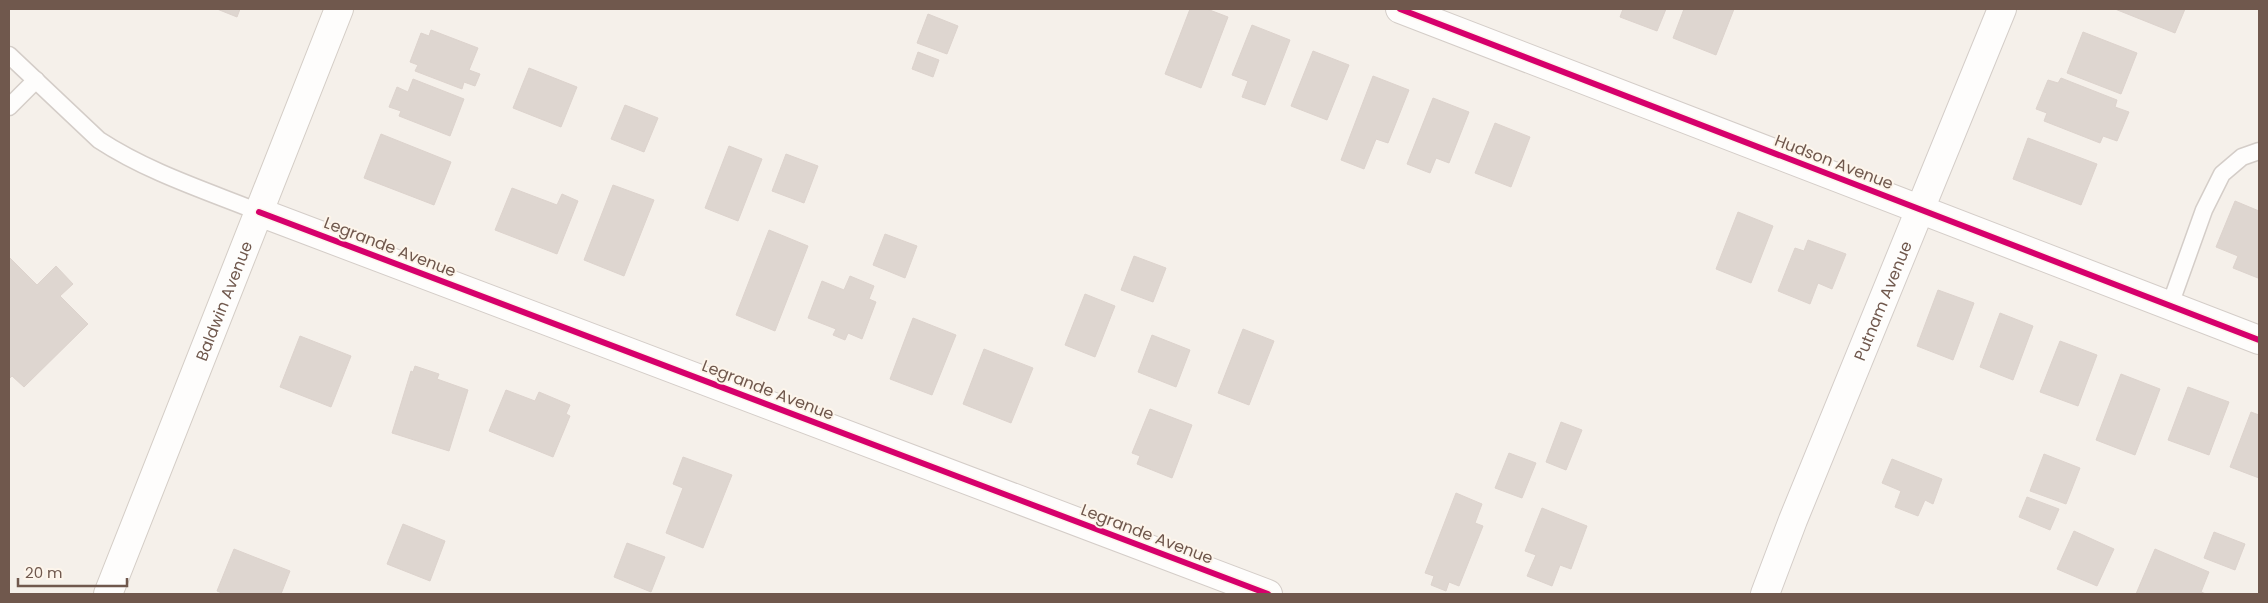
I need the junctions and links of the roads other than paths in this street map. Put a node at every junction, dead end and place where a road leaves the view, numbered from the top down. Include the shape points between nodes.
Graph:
1 (339, 9) edge
2 (1400, 9) edge
3 (2002, 9) edge
4 (9, 55) edge
5 (36, 80) junction
6 (9, 107) edge
7 (2259, 151) edge
8 (1920, 209) junction
9 (259, 212) junction
10 (2170, 306) junction
11 (2259, 340) edge
12 (1230, 588) edge
13 (108, 594) edge
14 (1268, 594) edge
15 (1765, 594) edge

1 - 9 street, Baldwin Avenue
2 - 8 street, Hudson Avenue
3 - 8 street, Putnam Avenue
4 - 5 lane
5 - 6 lane
5 - 9 lane via 99,140 115,151 151,169
7 - 10 lane via 2242,157 2222,174 2204,210
8 - 10 street, Hudson Avenue
8 - 15 street, Putnam Avenue
9 - 12 street, Legrande Avenue
9 - 13 street, Baldwin Avenue
10 - 11 street, Hudson Avenue
12 - 14 street, Legrande Avenue

